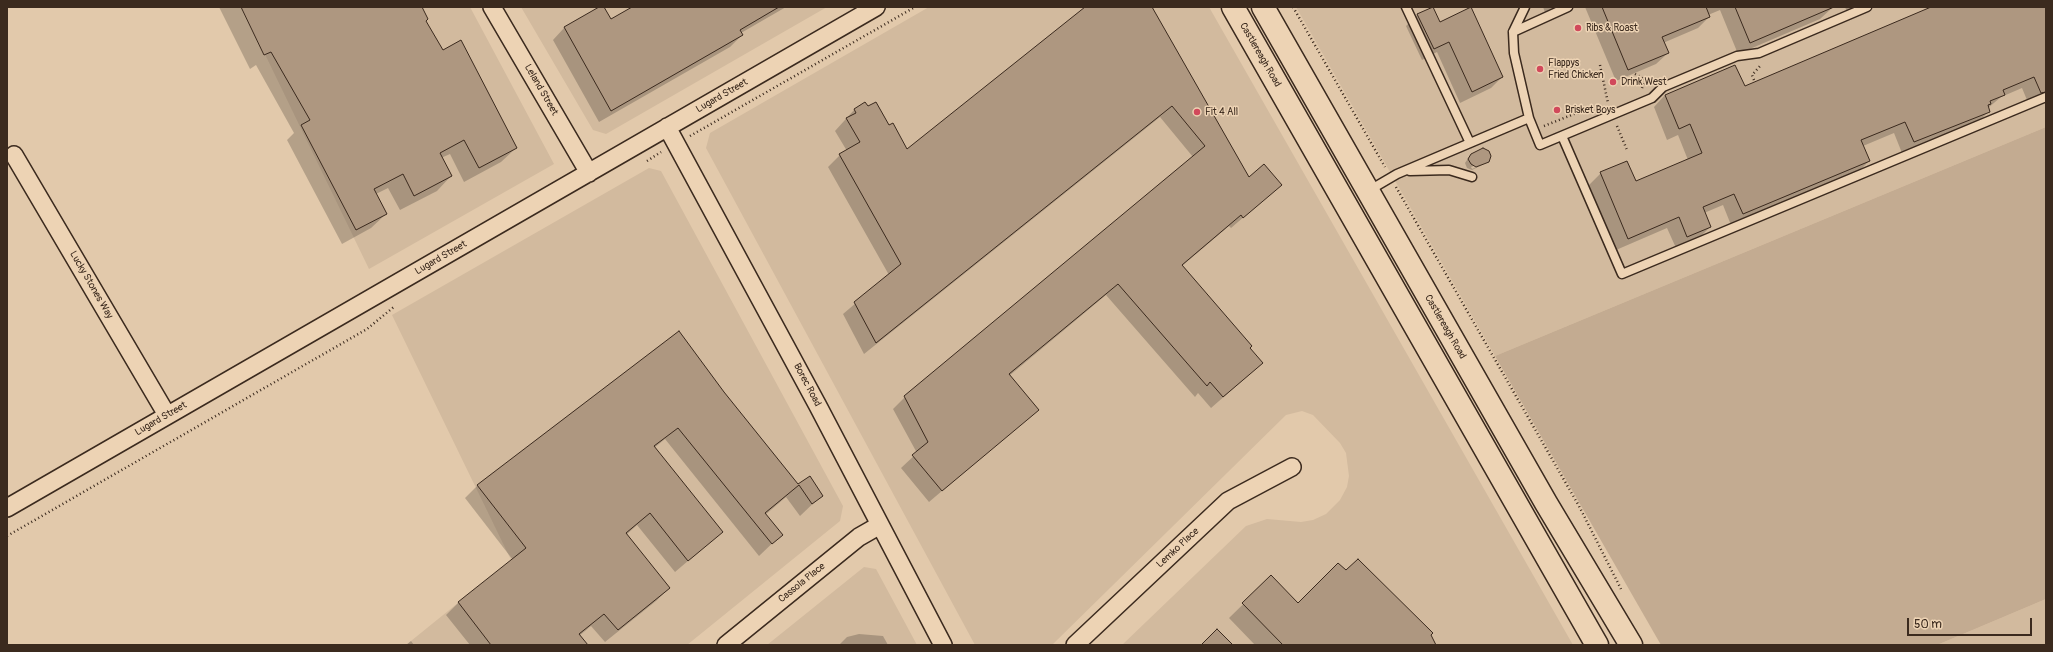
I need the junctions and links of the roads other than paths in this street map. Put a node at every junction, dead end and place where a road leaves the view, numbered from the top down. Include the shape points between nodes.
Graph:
1 (492, 7) edge
2 (876, 7) edge
3 (1233, 7) edge
4 (1263, 7) edge
5 (1406, 7) edge
6 (1525, 7) edge
7 (1568, 7) edge
8 (1867, 7) edge
9 (1513, 32) junction
10 (2046, 97) edge
11 (1529, 118) junction
12 (667, 128) junction
13 (1562, 136) junction
14 (1470, 143) junction
15 (14, 155) dead end
16 (1405, 171) junction
17 (589, 173) junction
18 (1472, 177) dead end
19 (1368, 192) junction
20 (167, 416) junction
21 (1292, 467) dead end
22 (7, 508) edge
23 (880, 525) junction
24 (726, 645) edge
25 (943, 645) edge
26 (1075, 645) edge
27 (1597, 645) edge
28 (1631, 645) edge

1 - 17 street, Leland Street
2 - 12 street, Lugard Street
3 - 27 main road, Castlereagh Road
4 - 19 main road, Castlereagh Road
5 - 14 lane
6 - 9 lane
7 - 9 lane
8 - 13 lane via 1759,53 1737,56 1676,81 1663,87 1652,98
9 - 11 lane via 1514,53
10 - 13 lane via 1622,274
11 - 13 lane via 1540,144
11 - 14 lane
12 - 17 street, Lugard Street
12 - 23 street, Borec Road
14 - 16 lane
15 - 20 street, Lucky Stones Way
16 - 18 lane via 1449,170
16 - 19 lane
17 - 20 street, Lugard Street
19 - 28 main road, Castlereagh Road via 1546,503
20 - 22 street, Lugard Street
21 - 26 street, Lemko Place via 1228,501
23 - 24 street, Cassola Place via 859,537
23 - 25 street, Borec Road

